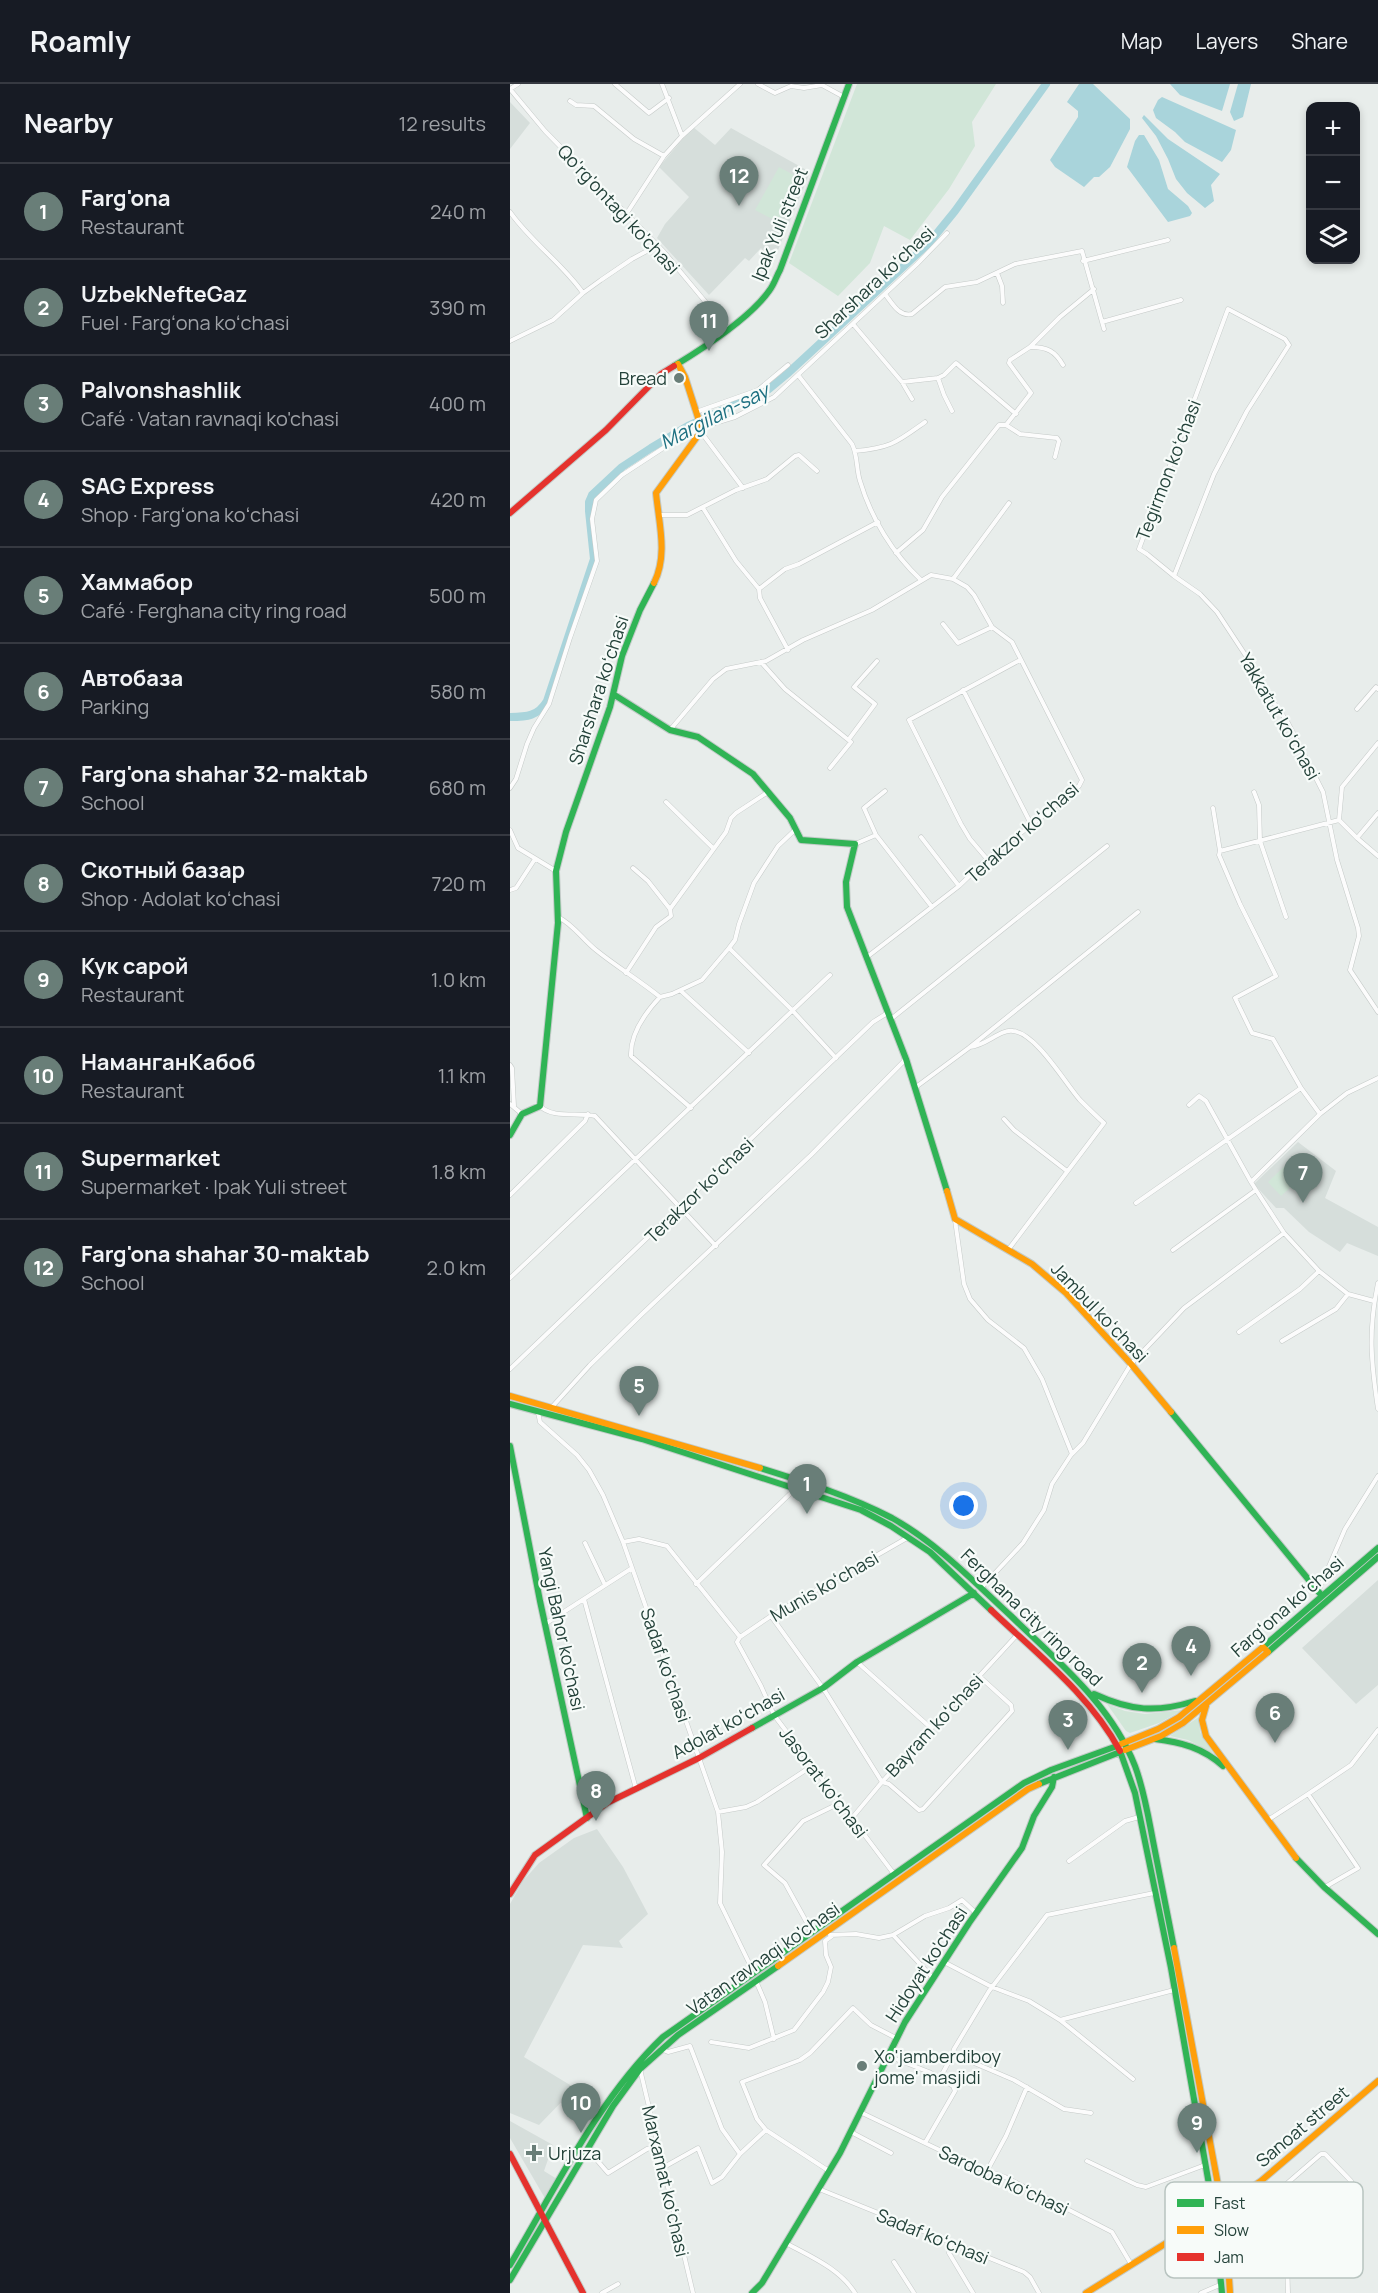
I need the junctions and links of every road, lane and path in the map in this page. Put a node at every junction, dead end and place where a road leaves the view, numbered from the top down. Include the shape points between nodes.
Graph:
1 (518, 84) edge
2 (615, 84) edge
3 (662, 84) edge
4 (740, 84) edge
5 (758, 84) edge
6 (822, 84) edge
7 (849, 84) edge
8 (510, 89) edge
9 (844, 97) junction
10 (669, 98) junction
11 (570, 101) dead end
12 (682, 136) junction
13 (664, 156) junction
14 (510, 212) edge
15 (627, 213) junction
16 (947, 233) dead end
17 (1168, 240) dead end
18 (658, 245) junction
19 (1083, 261) junction
20 (997, 273) junction
21 (1094, 289) junction
22 (583, 293) junction
23 (885, 294) junction
24 (1181, 300) dead end
25 (1004, 303) dead end
26 (1102, 322) junction
27 (853, 324) junction
28 (728, 329) junction
29 (1104, 329) dead end
30 (510, 341) edge
31 (1030, 347) junction
32 (678, 364) junction
33 (788, 364) dead end
34 (1063, 366) dead end
35 (798, 375) junction
36 (939, 378) junction
37 (902, 382) junction
38 (912, 399) dead end
39 (952, 411) dead end
40 (696, 412) junction
41 (1016, 414) junction
42 (925, 422) dead end
43 (1006, 425) junction
44 (701, 430) junction
45 (855, 451) junction
46 (1056, 457) dead end
47 (817, 471) dead end
48 (743, 488) junction
49 (1009, 502) dead end
50 (703, 508) junction
51 (510, 513) edge
52 (657, 515) junction
53 (878, 522) junction
54 (896, 553) junction
55 (1174, 576) junction
56 (953, 579) junction
57 (921, 580) junction
58 (759, 589) junction
59 (943, 624) dead end
60 (992, 627) junction
61 (788, 650) junction
62 (1020, 660) junction
63 (760, 661) junction
64 (877, 661) dead end
65 (1378, 689) edge
66 (963, 690) junction
67 (613, 694) junction
68 (1357, 709) dead end
69 (670, 730) junction
70 (849, 739) junction
71 (1378, 743) edge
72 (830, 768) dead end
73 (510, 788) edge
74 (885, 791) dead end
75 (768, 792) junction
76 (1254, 792) dead end
77 (666, 802) dead end
78 (1213, 808) dead end
79 (1378, 813) edge
80 (1339, 820) junction
81 (1331, 823) junction
82 (1031, 824) junction
83 (795, 829) junction
84 (510, 830) edge
85 (876, 835) junction
86 (921, 837) dead end
87 (1357, 838) junction
88 (1260, 841) junction
89 (855, 844) junction
90 (1107, 846) dead end
91 (713, 848) junction
92 (1220, 851) junction
93 (1378, 856) edge
94 (535, 859) junction
95 (987, 859) junction
96 (633, 868) dead end
97 (556, 871) junction
98 (960, 886) junction
99 (510, 890) edge
100 (932, 907) junction
101 (670, 909) junction
102 (1138, 912) dead end
103 (558, 916) junction
104 (1286, 917) dead end
105 (729, 948) junction
106 (867, 957) junction
107 (626, 973) junction
108 (830, 975) dead end
109 (681, 991) junction
110 (660, 997) junction
111 (792, 1010) junction
112 (1378, 1012) edge
113 (890, 1015) junction
114 (970, 1047) junction
115 (749, 1053) junction
116 (836, 1058) junction
117 (906, 1059) junction
118 (510, 1065) edge
119 (1378, 1078) edge
120 (916, 1087) junction
121 (1301, 1088) junction
122 (512, 1105) edge
123 (1189, 1105) dead end
124 (540, 1106) junction
125 (691, 1108) junction
126 (522, 1114) junction
127 (588, 1114) junction
128 (1320, 1114) junction
129 (1004, 1119) dead end
130 (510, 1135) edge
131 (1228, 1139) junction
132 (637, 1159) junction
133 (1067, 1171) junction
134 (1251, 1182) junction
135 (1256, 1190) junction
136 (510, 1196) edge
137 (1136, 1203) dead end
138 (681, 1208) junction
139 (955, 1219) junction
140 (1284, 1233) junction
141 (716, 1246) junction
142 (1008, 1250) junction
143 (1173, 1250) dead end
144 (1319, 1271) junction
145 (510, 1278) edge
146 (1378, 1283) edge
147 (1348, 1294) junction
148 (1374, 1301) junction
149 (1239, 1332) dead end
150 (1282, 1341) dead end
151 (1131, 1364) junction
152 (510, 1369) edge
153 (510, 1396) edge
154 (510, 1404) edge
155 (552, 1407) junction
156 (1378, 1409) edge
157 (538, 1412) junction
158 (510, 1446) edge
159 (711, 1453) junction
160 (1072, 1454) junction
161 (709, 1461) junction
162 (1378, 1476) edge
163 (796, 1488) junction
164 (909, 1537) junction
165 (623, 1542) junction
166 (585, 1543) dead end
167 (1378, 1548) edge
168 (1378, 1557) edge
169 (632, 1568) junction
170 (696, 1584) junction
171 (605, 1585) junction
172 (981, 1588) junction
173 (974, 1593) junction
174 (1320, 1595) junction
175 (584, 1599) junction
176 (771, 1616) junction
177 (545, 1624) junction
178 (1018, 1634) junction
179 (740, 1636) junction
180 (1266, 1649) junction
181 (857, 1662) junction
182 (979, 1676) junction
183 (823, 1688) junction
184 (1090, 1692) junction
185 (1204, 1701) junction
186 (774, 1715) junction
187 (931, 1728) junction
188 (1378, 1730) edge
189 (1154, 1739) junction
190 (1127, 1746) junction
191 (1119, 1749) junction
192 (699, 1758) junction
193 (812, 1766) junction
194 (1054, 1777) junction
195 (1238, 1781) junction
196 (882, 1782) junction
197 (636, 1789) junction
198 (1308, 1794) junction
199 (840, 1803) junction
200 (718, 1812) junction
201 (1140, 1817) junction
202 (587, 1818) junction
203 (852, 1818) junction
204 (1268, 1821) junction
205 (1070, 1861) dead end
206 (895, 1875) junction
207 (1324, 1887) junction
208 (1156, 1893) junction
209 (510, 1894) edge
210 (976, 1913) junction
211 (812, 1933) junction
212 (829, 1934) junction
213 (1378, 1934) edge
214 (893, 1935) junction
215 (944, 1962) junction
216 (767, 1968) junction
217 (754, 1977) junction
218 (934, 1978) junction
219 (992, 1987) junction
220 (1175, 1990) junction
221 (1060, 2020) junction
222 (896, 2038) junction
223 (774, 2039) junction
224 (711, 2042) dead end
225 (661, 2049) junction
226 (953, 2054) junction
227 (888, 2056) junction
228 (640, 2068) junction
229 (940, 2078) junction
230 (1133, 2079) dead end
231 (1378, 2081) edge
232 (1027, 2087) junction
233 (860, 2112) junction
234 (1091, 2113) dead end
235 (766, 2130) junction
236 (851, 2132) junction
237 (925, 2143) junction
238 (659, 2146) junction
239 (585, 2152) junction
240 (891, 2153) dead end
241 (510, 2154) edge
242 (740, 2154) junction
243 (1087, 2161) dead end
244 (1206, 2165) junction
245 (664, 2167) junction
246 (829, 2171) junction
247 (987, 2171) junction
248 (1209, 2182) edge
249 (1216, 2182) edge
250 (1258, 2182) edge
251 (1289, 2182) edge
252 (1351, 2182) edge
253 (819, 2189) junction
254 (541, 2212) junction
255 (546, 2220) junction
256 (951, 2242) junction
257 (786, 2243) junction
258 (1165, 2244) edge
259 (894, 2262) dead end
260 (510, 2265) edge
261 (1132, 2265) junction
262 (1221, 2278) edge
263 (1230, 2278) edge
264 (1288, 2278) edge
265 (510, 2280) edge
266 (618, 2284) dead end
267 (1222, 2284) junction
268 (583, 2293) edge
269 (602, 2293) edge
270 (693, 2293) edge
271 (752, 2293) edge
272 (855, 2293) edge
273 (914, 2293) edge
274 (974, 2293) edge
275 (1039, 2293) edge
276 (1086, 2293) edge
277 (1201, 2293) edge
278 (1222, 2293) edge
279 (1230, 2293) edge
280 (1288, 2293) edge

1 - 8 street
2 - 10 street via 649,113
3 - 10 street
4 - 12 street
5 - 6 street via 775,93 792,86
6 - 9 street
7 - 9 main road, Ipak Yuli street
8 - 15 street, Qo'rg'ontagi ko'chasi
9 - 28 main road, Ipak Yuli street via 780,270 769,291
10 - 12 street
11 - 13 street via 594,106 634,139
12 - 13 street
13 - 15 street
14 - 22 street via 525,234 569,273
15 - 18 street, Qo'rg'ontagi ko'chasi
16 - 23 street, Sharshara koʻchasi
17 - 19 street
18 - 22 street
18 - 28 street, Qo'rg'ontagi ko'chasi
19 - 20 street via 1082,251 1016,264
19 - 21 street
20 - 23 street via 977,282 945,287 907,316
20 - 25 street
21 - 26 street
21 - 31 street
22 - 30 street via 553,320
23 - 27 street, Sharshara koʻchasi
24 - 26 street
26 - 29 street
27 - 35 street, Sharshara koʻchasi
27 - 37 street
28 - 32 main road, Ipak Yuli street
31 - 34 street via 1049,349
31 - 41 street via 1010,360 1031,393
32 - 40 main road
32 - 51 main road, Ipak Yuli street via 661,374 606,430
33 - 40 street via 758,390
35 - 44 street, Sharshara koʻchasi via 774,398
35 - 45 street
36 - 37 street
36 - 39 street
36 - 41 street via 958,364
37 - 38 street
40 - 44 main road
41 - 43 street
42 - 45 street via 889,446
43 - 46 street via 1020,434 1057,438
43 - 54 street via 999,425 942,497 922,530
44 - 48 street
44 - 52 main road, Sharshara koʻchasi via 656,493
44 - 73 street via 674,441 622,475 596,500 592,519 597,561 549,704 534,728
45 - 53 street via 860,483
47 - 48 street via 799,455 767,479
48 - 50 street
49 - 56 street
50 - 52 street via 687,515
50 - 58 street
52 - 67 main road, Sharshara koʻchasi via 663,555 661,569 622,656
53 - 54 street
53 - 58 street via 784,569
54 - 57 street
55 - 55 street, Tegirmon koʻchasi via 1139,549 1228,309 1285,339 1288,345 1246,411 1214,474
55 - 81 street, Yakkatut koʻchasi via 1217,612 1246,656 1288,723 1323,792
56 - 57 street via 931,575
56 - 60 street via 974,595
57 - 61 street via 873,610
58 - 61 street
59 - 60 street via 958,643
60 - 62 street, Terakzor koʻchasi via 1012,642
61 - 63 street
62 - 66 street
62 - 82 street, Terakzor koʻchasi via 1082,780
63 - 69 street via 726,669
63 - 70 street via 785,689
64 - 70 street via 854,687 875,704
65 - 68 street
66 - 82 street
66 - 95 street via 911,718 909,723 961,824
67 - 69 main road
67 - 97 main road, Sharshara koʻchasi
69 - 75 main road via 698,737 753,774
70 - 72 street via 851,744
71 - 80 street via 1342,787
74 - 85 street via 864,808
75 - 83 main road
75 - 91 street via 731,818
76 - 88 street
77 - 91 street
78 - 92 street
79 - 87 street
80 - 81 street
80 - 87 street
81 - 88 street
81 - 112 street, Yakkatut koʻchasi via 1337,861 1358,928 1350,970
82 - 95 street, Terakzor koʻchasi
83 - 89 main road via 801,840
83 - 105 street via 778,846 754,884
84 - 94 street via 518,848
85 - 89 street
85 - 100 street
86 - 98 street
87 - 93 street
88 - 92 street
88 - 104 street
89 - 106 main road via 844,894
90 - 113 street, Terakzor koʻchasi
91 - 101 street
92 - 121 street via 1240,904 1276,976 1235,998 1252,1033 1273,1039
94 - 97 street
94 - 99 street via 516,888
95 - 98 street, Terakzor koʻchasi
96 - 101 street
97 - 103 main road, Sharshara koʻchasi
98 - 100 street, Terakzor koʻchasi
100 - 106 street, Terakzor koʻchasi
101 - 107 street via 671,916 656,927
102 - 114 street
103 - 107 street
103 - 124 main road, Sharshara koʻchasi
105 - 109 street via 702,980
105 - 111 street
106 - 113 main road
107 - 110 street
108 - 111 street
109 - 110 street
109 - 115 street
110 - 125 street via 637,1027 631,1056
111 - 115 street
111 - 116 street
113 - 116 street, Terakzor koʻchasi via 873,1022
113 - 117 main road
114 - 120 street
114 - 133 street via 980,1046 1009,1030 1027,1037 1104,1123
115 - 125 street
116 - 138 street, Terakzor koʻchasi
117 - 120 main road
117 - 141 street
118 - 122 street
119 - 128 street via 1347,1093
120 - 139 main road
121 - 128 street
121 - 131 street
122 - 126 street
123 - 131 street via 1197,1097 1203,1098
124 - 126 main road
124 - 127 street via 549,1113
125 - 132 street
126 - 130 main road
127 - 132 street via 596,1116
127 - 136 street via 585,1122
128 - 134 street
129 - 133 street
131 - 134 street
131 - 137 street
132 - 138 street
132 - 145 street
133 - 142 street
134 - 135 street
135 - 140 street
135 - 143 street
138 - 141 street
138 - 152 street, Terakzor koʻchasi
139 - 142 main road, Jambul koʻchasi
139 - 160 street via 964,1284 970,1299 988,1320 1024,1348 1042,1379
140 - 144 street
140 - 151 street via 1205,1290
141 - 155 street via 627,1328
142 - 151 main road, Jambul koʻchasi via 1032,1264 1066,1293
144 - 147 street
144 - 149 street
146 - 148 street
147 - 148 street
147 - 150 street via 1336,1309
148 - 156 street via 1370,1356
151 - 160 street via 1083,1443
151 - 174 main road, Jambul koʻchasi
153 - 155 main road, Ferghana city ring road
154 - 157 main road, Ferghana city ring road
155 - 159 main road, Ferghana city ring road
157 - 161 main road, Ferghana city ring road
157 - 165 street, Sadaf koʻchasi via 540,1422 589,1470
158 - 177 main road, Yangi Bahor ko'chasi
159 - 161 main road
159 - 172 main road, Ferghana city ring road via 803,1481 877,1511 925,1539
160 - 172 street via 1052,1484 1044,1510 1023,1543
161 - 163 main road, Ferghana city ring road
162 - 174 street via 1345,1528
163 - 164 main road, Ferghana city ring road via 849,1505
163 - 170 street
164 - 173 main road, Ferghana city ring road
164 - 176 street, Munis koʻchasi
165 - 169 street, Sadaf koʻchasi
165 - 170 street, Jasorat koʻchasi via 639,1539 667,1546
166 - 171 street
167 - 174 main road, Fargʻona koʻchasi
168 - 180 main road, Fargʻona koʻchasi
169 - 171 street
169 - 192 street, Sadaf koʻchasi
170 - 179 street, Jasorat koʻchasi
171 - 175 street
172 - 184 main road, Ferghana city ring road
173 - 178 main road, Ferghana city ring road
173 - 181 main road, Adolat koʻchasi
174 - 180 main road, Fargʻona koʻchasi
175 - 177 street
175 - 197 street
176 - 179 street, Munis koʻchasi
176 - 183 street
177 - 202 main road, Yangi Bahor ko'chasi
178 - 182 street, Bayram koʻchasi
178 - 191 main road, Ferghana city ring road via 1087,1702
179 - 186 street, Jasorat koʻchasi via 737,1642
180 - 185 main road, Fargʻona koʻchasi
181 - 183 main road, Adolat koʻchasi
181 - 187 street
182 - 187 street, Bayram koʻchasi
182 - 196 street via 1013,1709 923,1809 919,1810
183 - 186 main road, Adolat koʻchasi
183 - 196 street
184 - 185 main road via 1146,1711
184 - 190 main road, Ferghana city ring road
185 - 189 main road, Fargʻona koʻchasi via 1183,1723
185 - 190 main road, Fargʻona koʻchasi
185 - 195 main road via 1204,1732
186 - 192 main road, Adolat koʻchasi
186 - 193 street, Jasorat koʻchasi
187 - 196 street, Bayram koʻchasi
188 - 198 street via 1351,1766
189 - 190 main road, Fargʻona koʻchasi
189 - 195 main road via 1191,1745 1216,1760
190 - 191 main road
190 - 249 main road, Ferghana city ring road via 1143,1791 1165,1897
191 - 194 main road, Vatan ravnaqi ko'chasi
191 - 201 main road, Ferghana city ring road
191 - 206 main road, Vatan ravnaqi ko'chasi via 1051,1770 1024,1784
192 - 197 main road, Adolat koʻchasi
192 - 200 street, Sadaf koʻchasi
193 - 199 street, Jasorat koʻchasi
193 - 200 street via 757,1802
194 - 210 main road, Hidoyat ko'chasi via 1022,1848
194 - 212 main road, Vatan ravnaqi ko'chasi via 1028,1789
195 - 204 main road
196 - 203 street, Bayram koʻchasi
197 - 202 main road, Adolat koʻchasi
198 - 204 street
198 - 207 street via 1358,1868
199 - 203 street, Jasorat koʻchasi
199 - 211 street via 803,1821 764,1865 785,1883
200 - 217 street, Sadaf koʻchasi via 722,1852 720,1903
201 - 205 street via 1125,1821
201 - 208 main road, Ferghana city ring road
202 - 209 main road, Adolat koʻchasi via 535,1855
203 - 206 street, Jasorat koʻchasi
204 - 207 main road via 1292,1854
206 - 211 main road, Vatan ravnaqi ko'chasi
207 - 213 main road
208 - 219 street via 1047,1915
208 - 220 main road, Ferghana city ring road
210 - 214 street via 960,1901
210 - 215 main road, Hidoyat ko'chasi
211 - 216 main road, Vatan ravnaqi ko'chasi
212 - 214 street via 879,1938
212 - 216 main road, Vatan ravnaqi ko'chasi
212 - 223 street via 825,1941 831,1967 823,1992 794,2031
214 - 218 street
215 - 218 main road, Hidoyat ko'chasi
215 - 219 street
216 - 217 main road, Vatan ravnaqi ko'chasi
217 - 223 street, Sadaf koʻchasi
217 - 225 main road, Vatan ravnaqi ko'chasi
217 - 254 main road, Vatan ravnaqi ko'chasi via 663,2037 639,2059 607,2102
218 - 222 main road, Hidoyat ko'chasi
219 - 221 street via 1029,2001
219 - 226 street
220 - 221 street
220 - 244 main road, Ferghana city ring road
221 - 230 street
222 - 227 main road, Hidoyat ko'chasi
222 - 235 street via 871,2025 853,2008 800,2060 742,2082 757,2119
223 - 224 street via 749,2048
225 - 228 main road, Vatan ravnaqi ko'chasi
225 - 242 street via 668,2052 690,2046 722,2129
226 - 229 street
226 - 232 street
227 - 229 street
227 - 233 main road, Hidoyat ko'chasi
228 - 238 street, Marxamat koʻchasi
228 - 239 main road, Vatan ravnaqi ko'chasi
229 - 237 street via 955,2091
231 - 250 main road, Sanoat street
232 - 234 street via 1064,2109
232 - 247 street
233 - 236 main road, Hidoyat ko'chasi
233 - 237 street, Sardoba koʻchasi
235 - 242 street
235 - 246 street
236 - 240 street
236 - 246 main road, Hidoyat ko'chasi
237 - 247 street, Sardoba koʻchasi
238 - 239 street via 646,2149 608,2173
238 - 245 street, Marxamat koʻchasi
239 - 255 main road, Vatan ravnaqi ko'chasi
241 - 254 main road
242 - 245 street via 722,2177 712,2183 698,2148
243 - 244 street via 1146,2187
244 - 248 main road, Ferghana city ring road
245 - 270 street, Marxamat koʻchasi
246 - 253 main road, Hidoyat ko'chasi
247 - 261 street, Sardoba koʻchasi via 1112,2232
251 - 252 street via 1321,2154
253 - 256 street, Sadaf koʻchasi
253 - 257 main road, Hidoyat ko'chasi
254 - 255 main road
254 - 260 main road, Vatan ravnaqi ko'chasi
255 - 265 main road, Vatan ravnaqi ko'chasi
255 - 268 main road
256 - 274 street via 949,2253
256 - 275 street, Sadaf koʻchasi via 1027,2274
257 - 271 main road, Hidoyat ko'chasi
257 - 272 street via 830,2266
258 - 261 main road, Sanoat street
259 - 273 street
261 - 276 main road, Sanoat street
262 - 267 main road, Ferghana city ring road
263 - 279 main road, Ferghana city ring road
264 - 280 street
266 - 269 street
267 - 277 street
267 - 278 main road, Ferghana city ring road

